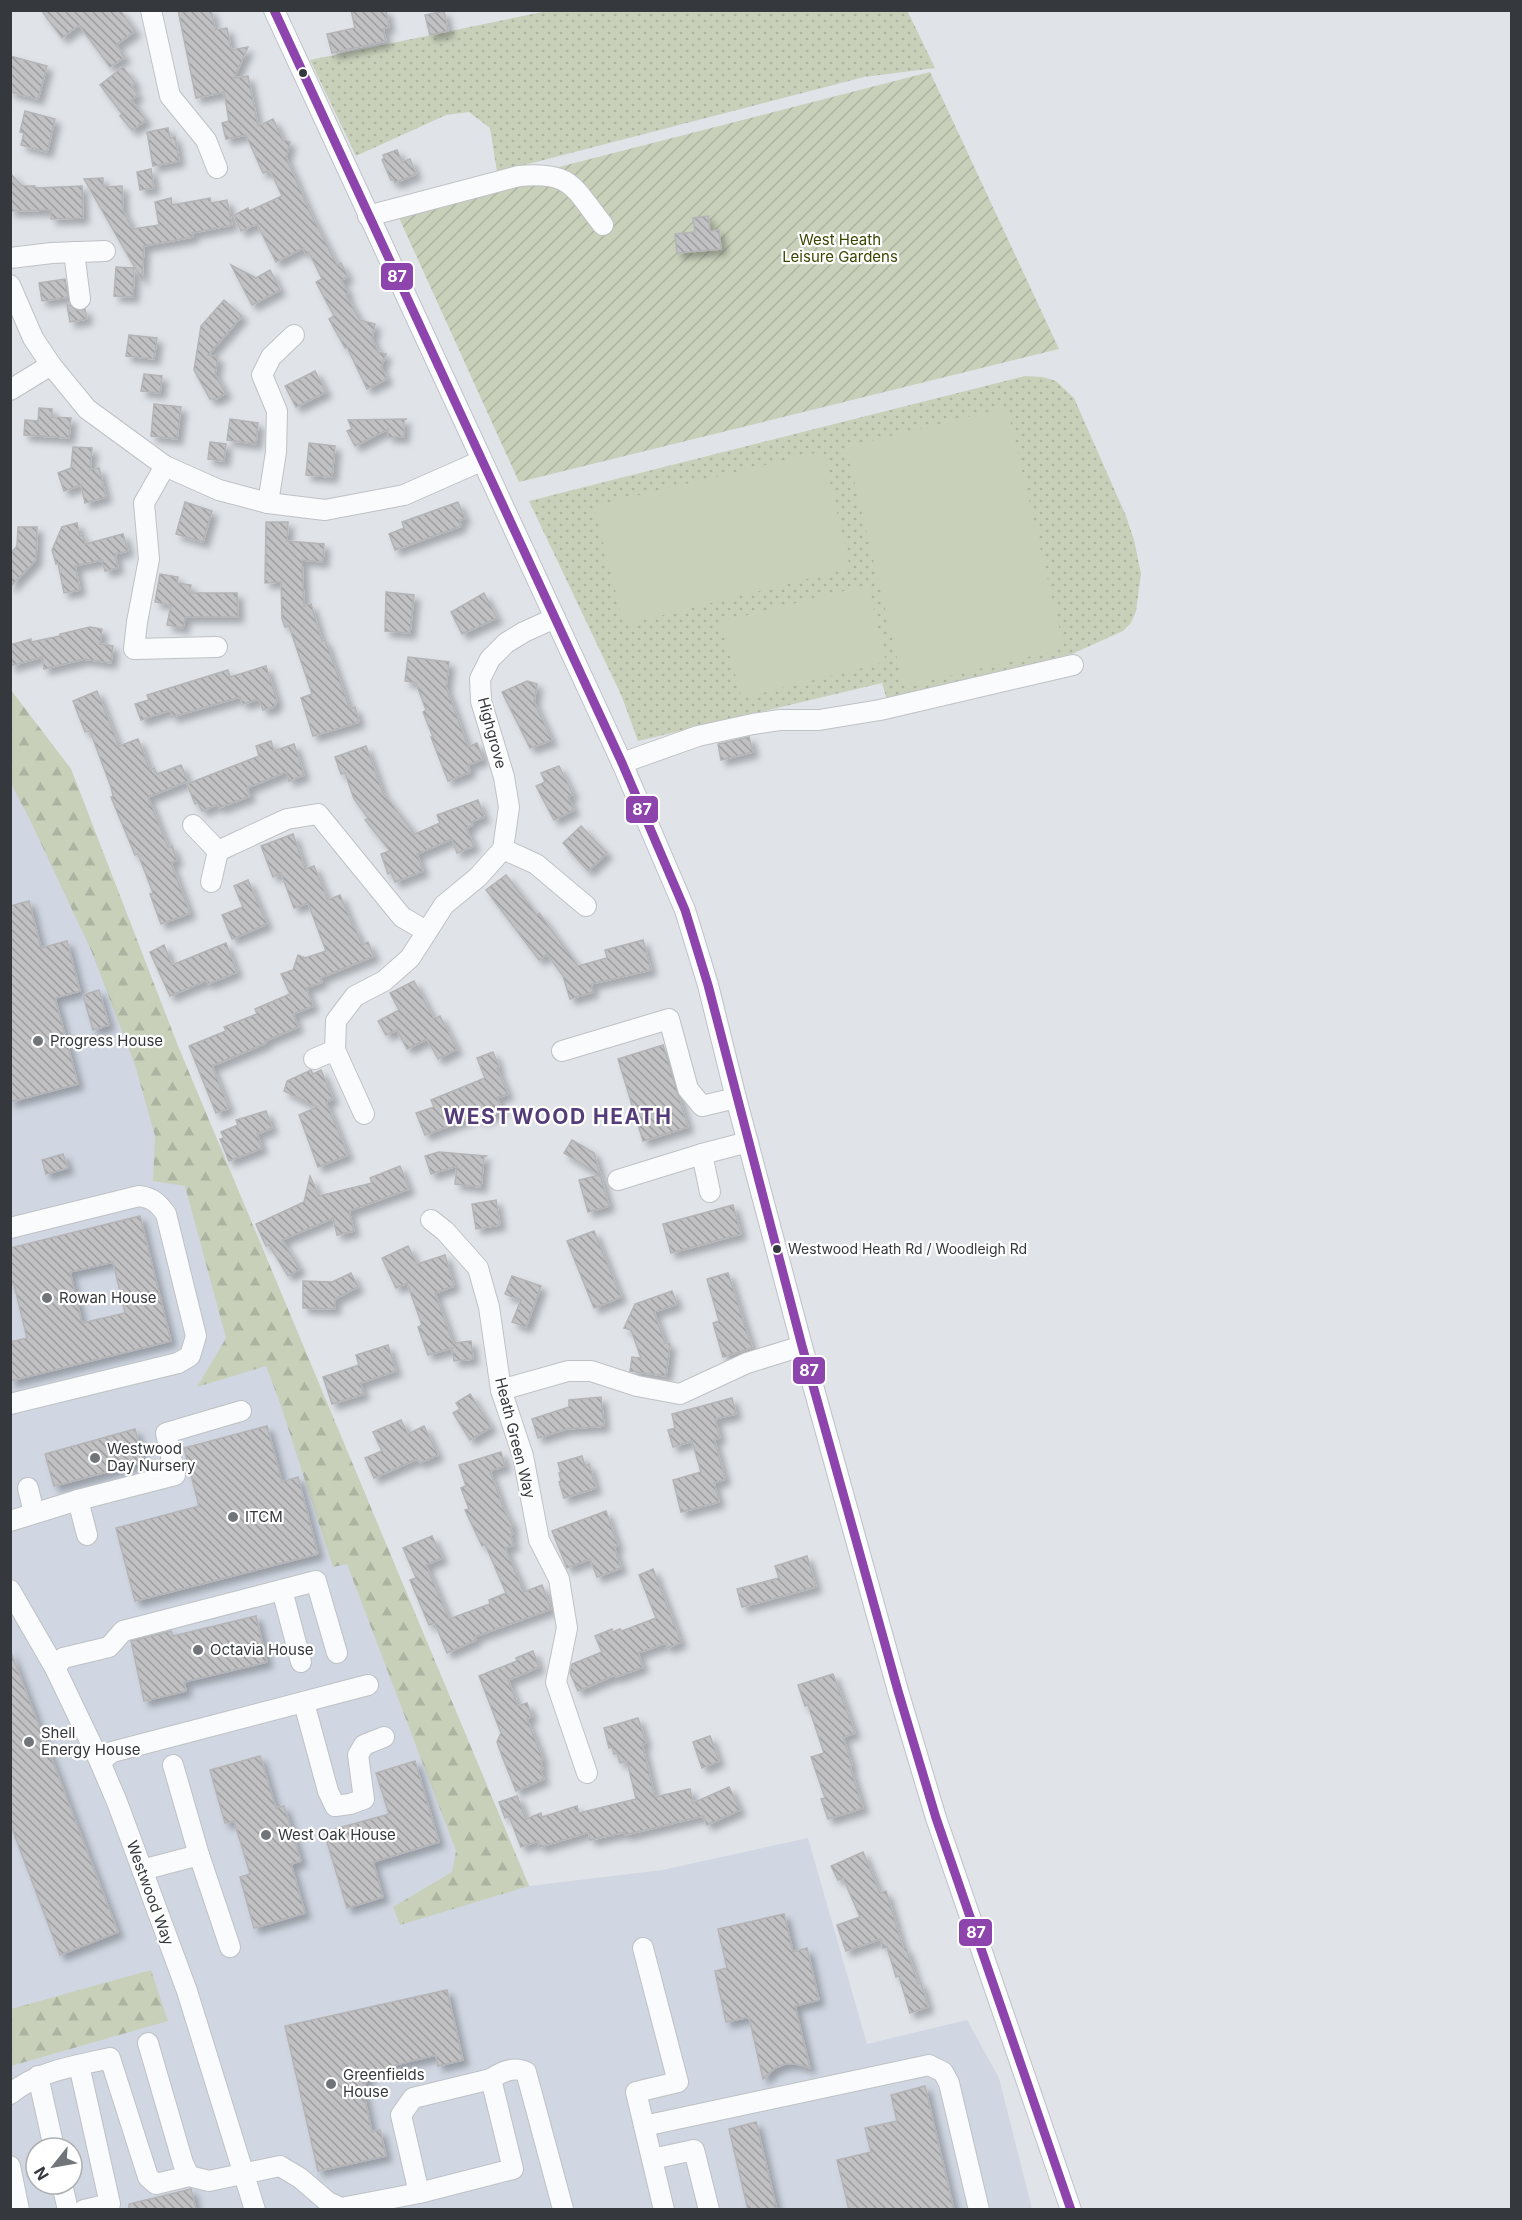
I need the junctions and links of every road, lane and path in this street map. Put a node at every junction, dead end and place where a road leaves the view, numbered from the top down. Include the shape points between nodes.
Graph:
1 (151, 10) edge
2 (279, 12) edge
3 (217, 168) dead end
4 (368, 216) junction
5 (603, 225) dead end
6 (105, 251) dead end
7 (74, 252) junction
8 (10, 258) edge
9 (10, 285) edge
10 (80, 299) dead end
11 (294, 335) dead end
12 (51, 365) junction
13 (10, 390) edge
14 (481, 460) junction
15 (165, 466) junction
16 (268, 504) junction
17 (555, 618) junction
18 (217, 647) dead end
19 (1073, 665) dead end
20 (622, 763) junction
21 (193, 825) dead end
22 (503, 849) junction
23 (218, 851) junction
24 (211, 882) dead end
25 (586, 906) dead end
26 (426, 932) junction
27 (335, 1050) junction
28 (562, 1051) dead end
29 (314, 1059) dead end
30 (736, 1098) junction
31 (364, 1114) dead end
32 (748, 1142) junction
33 (702, 1154) junction
34 (618, 1180) dead end
35 (710, 1192) dead end
36 (431, 1220) dead end
37 (10, 1228) edge
38 (802, 1346) junction
39 (501, 1390) junction
40 (10, 1404) edge
41 (241, 1411) dead end
42 (27, 1488) dead end
43 (78, 1500) junction
44 (34, 1513) junction
45 (10, 1521) edge
46 (87, 1535) dead end
47 (10, 1590) edge
48 (282, 1590) junction
49 (336, 1653) dead end
50 (301, 1662) dead end
51 (55, 1668) junction
52 (368, 1685) dead end
53 (304, 1703) junction
54 (384, 1737) dead end
55 (100, 1762) junction
56 (173, 1765) dead end
57 (587, 1773) dead end
58 (199, 1855) junction
59 (142, 1870) junction
60 (230, 1947) dead end
61 (643, 1948) dead end
62 (148, 2043) dead end
63 (79, 2065) junction
64 (38, 2076) junction
65 (491, 2079) junction
66 (10, 2094) edge
67 (644, 2126) junction
68 (51, 2136) edge
69 (652, 2159) junction
70 (10, 2166) edge
71 (245, 2172) junction
72 (189, 2176) junction
73 (419, 2193) junction
74 (563, 2209) edge
75 (19, 2210) edge
76 (84, 2210) edge
77 (255, 2210) edge
78 (664, 2210) edge
79 (709, 2210) edge
80 (979, 2210) edge
81 (1071, 2210) edge

1 - 3 street via 170,96 206,140
2 - 4 street
4 - 5 street via 519,176 541,174 558,176 573,186
4 - 14 street
6 - 7 street
7 - 8 street
7 - 10 street
9 - 12 street via 33,338
11 - 16 street via 271,357 262,375 277,411
12 - 13 street
12 - 15 street via 87,409
14 - 16 street via 404,495 325,510
14 - 17 street
15 - 16 street via 219,490
15 - 18 street via 144,503 149,559 134,649
17 - 20 street
17 - 22 street, Highgrove via 506,643 490,659 480,679 481,701 510,807
19 - 20 street via 880,710 819,720 753,724 698,736
20 - 30 street via 685,910
21 - 23 street
22 - 25 street via 536,864
22 - 26 street via 478,877 444,905
23 - 24 street
23 - 26 street via 287,819 318,814 402,917
26 - 27 street via 410,958 393,974 355,996 336,1021
27 - 29 street
27 - 31 street
28 - 30 street via 669,1019 688,1089 702,1106
30 - 32 street
32 - 33 street
32 - 38 street
33 - 34 street
33 - 35 street
36 - 39 street, Heath Green Way via 478,1268 489,1307
37 - 40 street via 139,1196 156,1201 166,1214 196,1336 190,1356 178,1363
38 - 39 street via 747,1364 680,1394 637,1386 591,1371 567,1371
38 - 81 street via 936,1818
39 - 57 street, Heath Green Way via 523,1456 539,1540 559,1580 567,1628 556,1682
41 - 43 street via 166,1433 175,1475
42 - 44 street
43 - 44 street
43 - 46 street
44 - 45 street
47 - 51 street, Westwood Way
48 - 49 street via 316,1581
48 - 50 street
48 - 51 street via 123,1631 107,1655 63,1658
51 - 55 street, Westwood Way
52 - 53 street via 343,1701
53 - 54 street via 335,1806 364,1799 358,1755 364,1745
53 - 55 street via 111,1752
55 - 59 street, Westwood Way
56 - 58 street
58 - 59 street
58 - 60 street
59 - 71 street, Westwood Way via 187,1991
61 - 67 street via 678,2082 636,2092
62 - 72 street
63 - 64 street
63 - 72 street via 110,2058 148,2177 156,2184
63 - 76 street via 110,2204
64 - 66 street
64 - 68 street
65 - 73 street via 413,2098 406,2106 401,2115
65 - 73 street via 513,2169
65 - 74 street via 504,2071 526,2072
67 - 69 street
67 - 80 street via 929,2065 943,2072 950,2083
69 - 78 street
69 - 79 street via 694,2150
70 - 75 street
71 - 72 street via 209,2181
71 - 73 street via 280,2166 341,2208
71 - 77 street, Westwood Way

